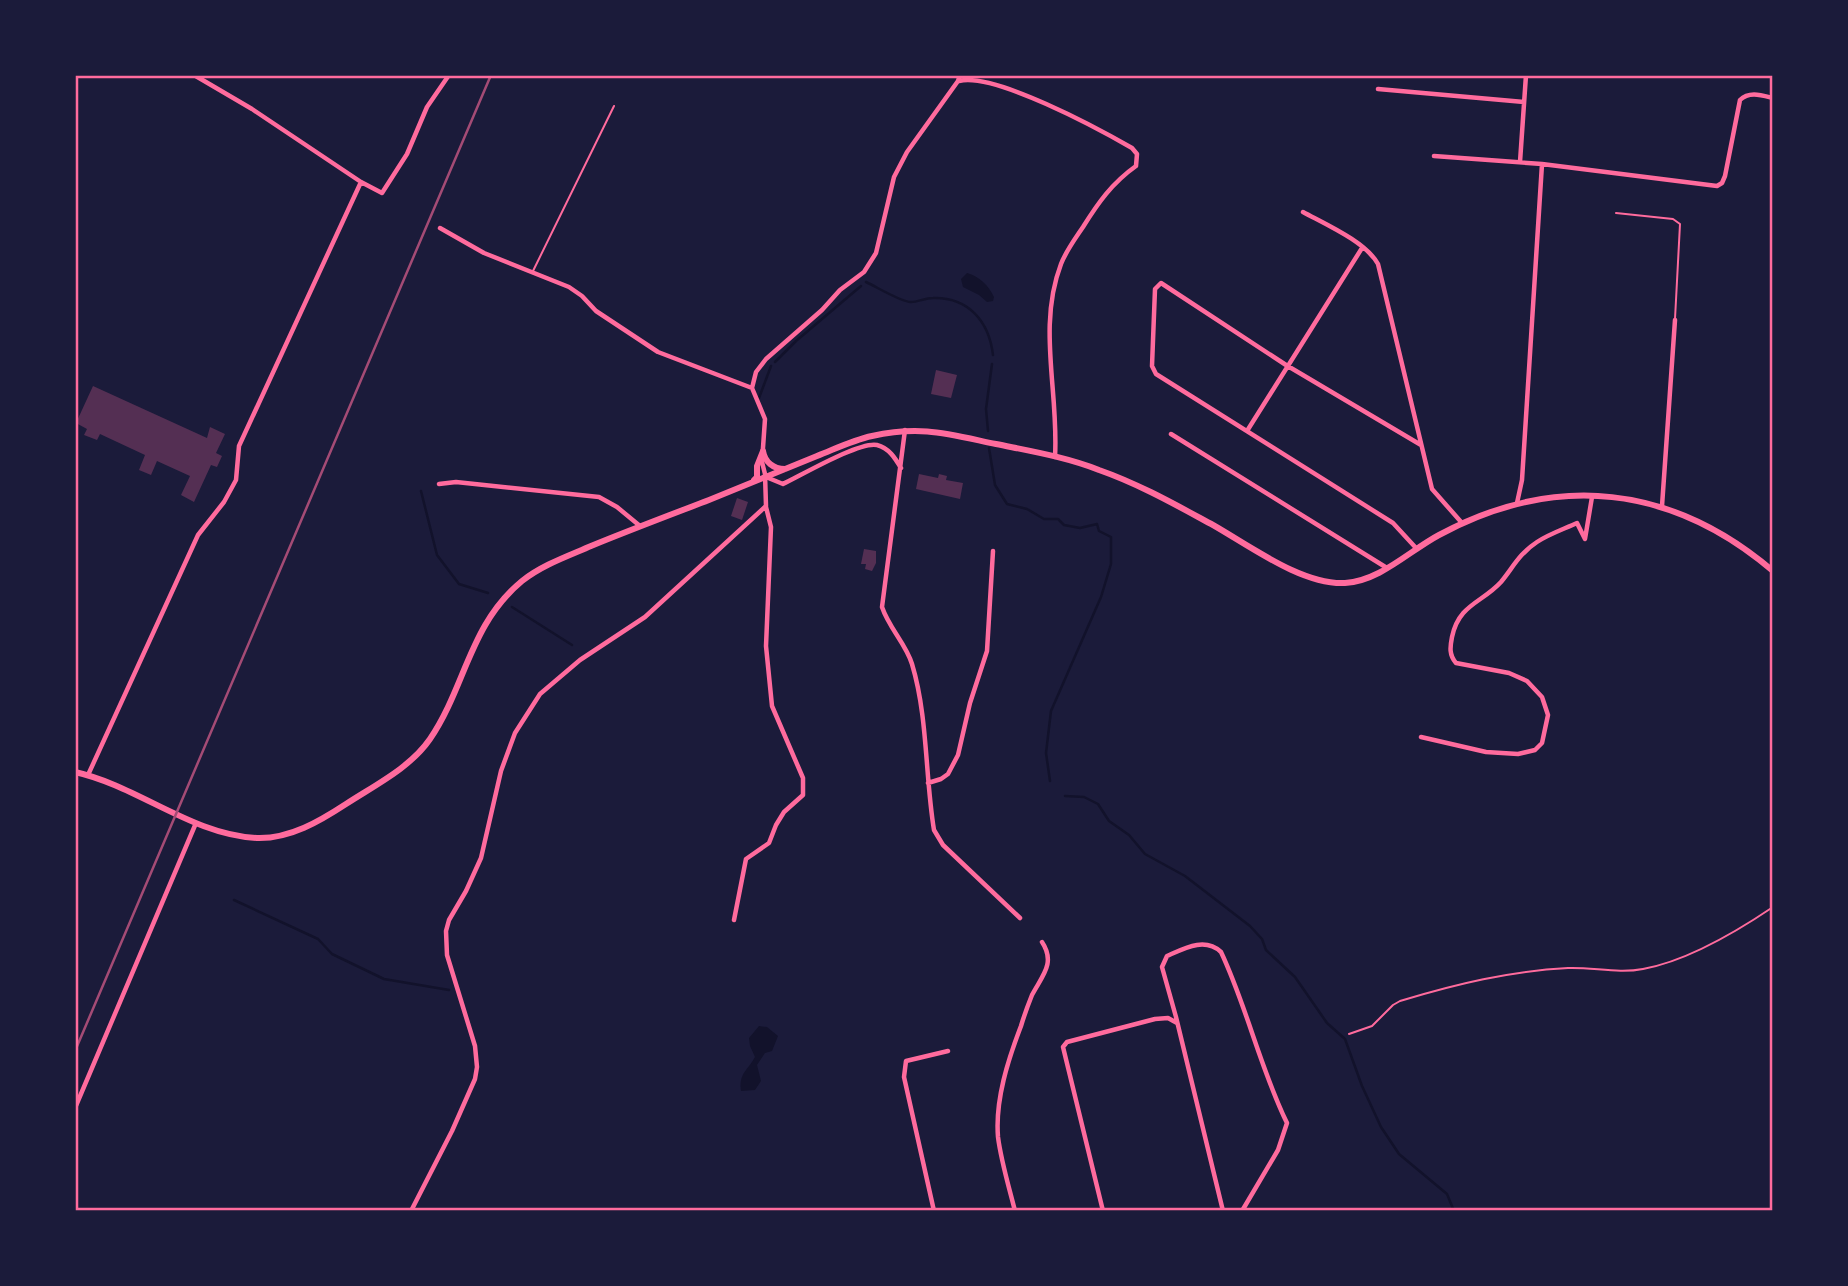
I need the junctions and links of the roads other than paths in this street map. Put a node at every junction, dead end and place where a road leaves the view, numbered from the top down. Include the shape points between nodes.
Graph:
1 (194, 75) edge
2 (449, 75) edge
3 (1526, 75) edge
4 (959, 78) edge
5 (1378, 89) dead end
6 (1773, 97) edge
7 (1524, 102) junction
8 (614, 106) dead end
9 (1434, 156) dead end
10 (1520, 162) junction
11 (1542, 164) junction
12 (361, 182) junction
13 (1303, 212) dead end
14 (1616, 213) dead end
15 (440, 228) dead end
16 (1362, 248) junction
17 (533, 272) junction
18 (1675, 320) joint
19 (1286, 365) junction
20 (752, 388) junction
21 (905, 429) junction
22 (1247, 431) junction
23 (1171, 434) dead end
24 (1421, 446) junction
25 (763, 451) junction
26 (1055, 457) junction
27 (787, 468) junction
28 (901, 468) junction
29 (765, 477) junction
30 (750, 483) junction
31 (439, 484) dead end
32 (1591, 497) junction
33 (1517, 503) junction
34 (766, 506) junction
35 (1662, 506) junction
36 (1462, 523) junction
37 (640, 526) junction
38 (1416, 548) junction
39 (993, 551) dead end
40 (1387, 568) junction
41 (1773, 571) edge
42 (1421, 737) dead end
43 (75, 772) edge
44 (88, 775) junction
45 (928, 783) junction
46 (196, 823) junction
47 (1773, 907) edge
48 (1020, 918) dead end
49 (734, 920) dead end
50 (1042, 942) dead end
51 (1178, 1024) junction
52 (1349, 1034) dead end
53 (948, 1051) dead end
54 (75, 1108) edge
55 (411, 1211) edge
56 (934, 1211) edge
57 (1015, 1211) edge
58 (1103, 1211) edge
59 (1223, 1211) edge
60 (1242, 1211) edge

1 - 12 street
2 - 12 street via 382,192
3 - 7 street
4 - 20 street via 906,152 894,177 876,253 864,272 766,359
4 - 26 street via 1014,92 1080,120 1137,155 1136,166 1100,200 1067,252 1056,279 1049,356
5 - 7 street
6 - 11 street via 1745,95 1740,100 1725,176 1717,186
7 - 10 street
8 - 17 lane
9 - 10 street
10 - 11 street
11 - 33 street
12 - 44 street via 239,446 236,480 198,535
13 - 16 street
14 - 18 lane via 1673,219 1680,224
15 - 17 street via 484,253
16 - 19 street
16 - 24 street via 1378,264
17 - 20 street via 569,287 658,352
18 - 35 street
19 - 22 street
19 - 22 street via 1161,284 1156,289 1152,366 1156,374
19 - 24 street
20 - 25 street via 765,419
21 - 26 main road via 936,431
21 - 27 main road via 865,437
21 - 28 street
22 - 38 street via 1393,523
23 - 40 street
24 - 36 street via 1432,489
25 - 27 main road via 772,466
25 - 29 street
25 - 30 main road via 757,477
26 - 40 main road via 1142,486 1313,578 1356,582
27 - 29 main road
28 - 29 street via 894,455 871,445 853,449 783,484
28 - 45 street via 882,607 911,660 919,690
29 - 30 main road
29 - 34 street
30 - 37 main road
31 - 37 street via 599,497
32 - 33 main road
32 - 35 main road
32 - 42 street via 1585,539 1577,523 1538,541 1516,559 1500,583 1465,609 1451,641 1456,663 1509,673 1527,681 1542,697 1548,715 1542,743 1518,754 1486,752
33 - 36 main road
34 - 49 street via 771,527 766,646 769,687 772,706 803,778 803,794 784,812 769,843 746,859
34 - 55 street via 645,617 580,660 540,694 515,733 501,771 481,858 446,931 447,955 475,1046 475,1079
35 - 41 main road via 1717,530
36 - 38 main road
37 - 46 main road via 528,576 501,599 480,632 430,739 398,770 319,822 284,835 259,838
38 - 40 main road
39 - 45 street via 987,651 958,755 948,774
43 - 44 main road
44 - 46 main road
45 - 48 street via 937,837
46 - 54 street
47 - 52 lane via 1665,963 1630,971 1570,968 1510,973 1458,984 1400,1001 1372,1026
50 - 57 street via 1049,966 1016,1038 998,1124
51 - 58 street via 1164,1018 1064,1045
51 - 59 street
51 - 60 street via 1162,967 1167,956 1200,944 1215,946 1222,952 1287,1123 1279,1150
53 - 56 street via 906,1061 904,1077

